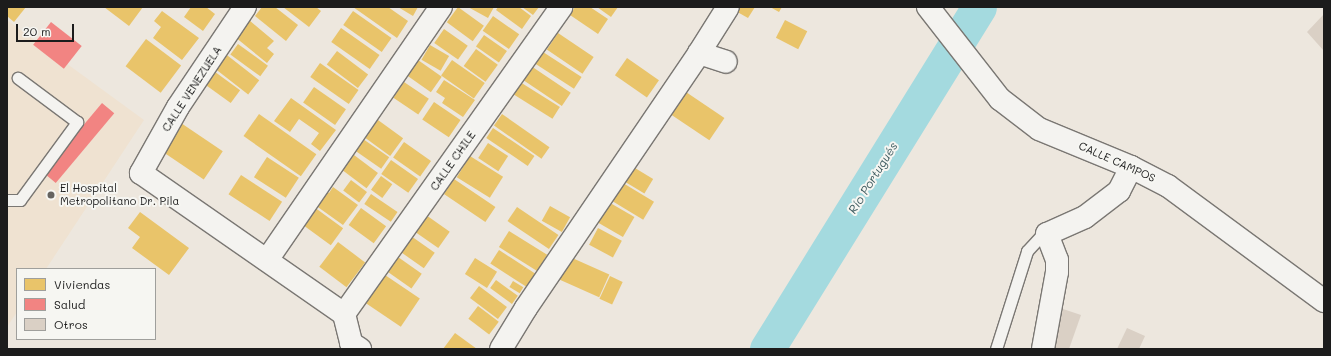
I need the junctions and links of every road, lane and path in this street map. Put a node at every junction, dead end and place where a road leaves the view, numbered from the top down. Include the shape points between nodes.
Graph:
1 (246, 7) edge
2 (441, 7) edge
3 (561, 7) edge
4 (728, 7) edge
5 (928, 7) edge
6 (699, 52) junction
7 (726, 62) dead end
8 (18, 78) dead end
9 (1131, 167) junction
10 (7, 200) edge
11 (1047, 234) junction
12 (267, 260) junction
13 (1324, 301) edge
14 (344, 314) junction
15 (360, 349) edge
16 (501, 349) edge
17 (996, 349) edge
18 (1043, 349) edge

1 - 12 street, CALLE VENEZUELA via 178,106 141,172
2 - 12 street
3 - 14 street, CALLE CHILE
4 - 6 street
5 - 9 street, CALLE CAMPOS via 1000,98 1039,129
6 - 7 street
6 - 16 street
8 - 10 lane via 77,122 20,200
9 - 11 street via 1119,191 1085,217
9 - 13 street, CALLE CAMPOS via 1168,186
11 - 17 lane via 1040,237 1027,250
11 - 18 street via 1058,260
12 - 14 street
14 - 15 street via 351,342

